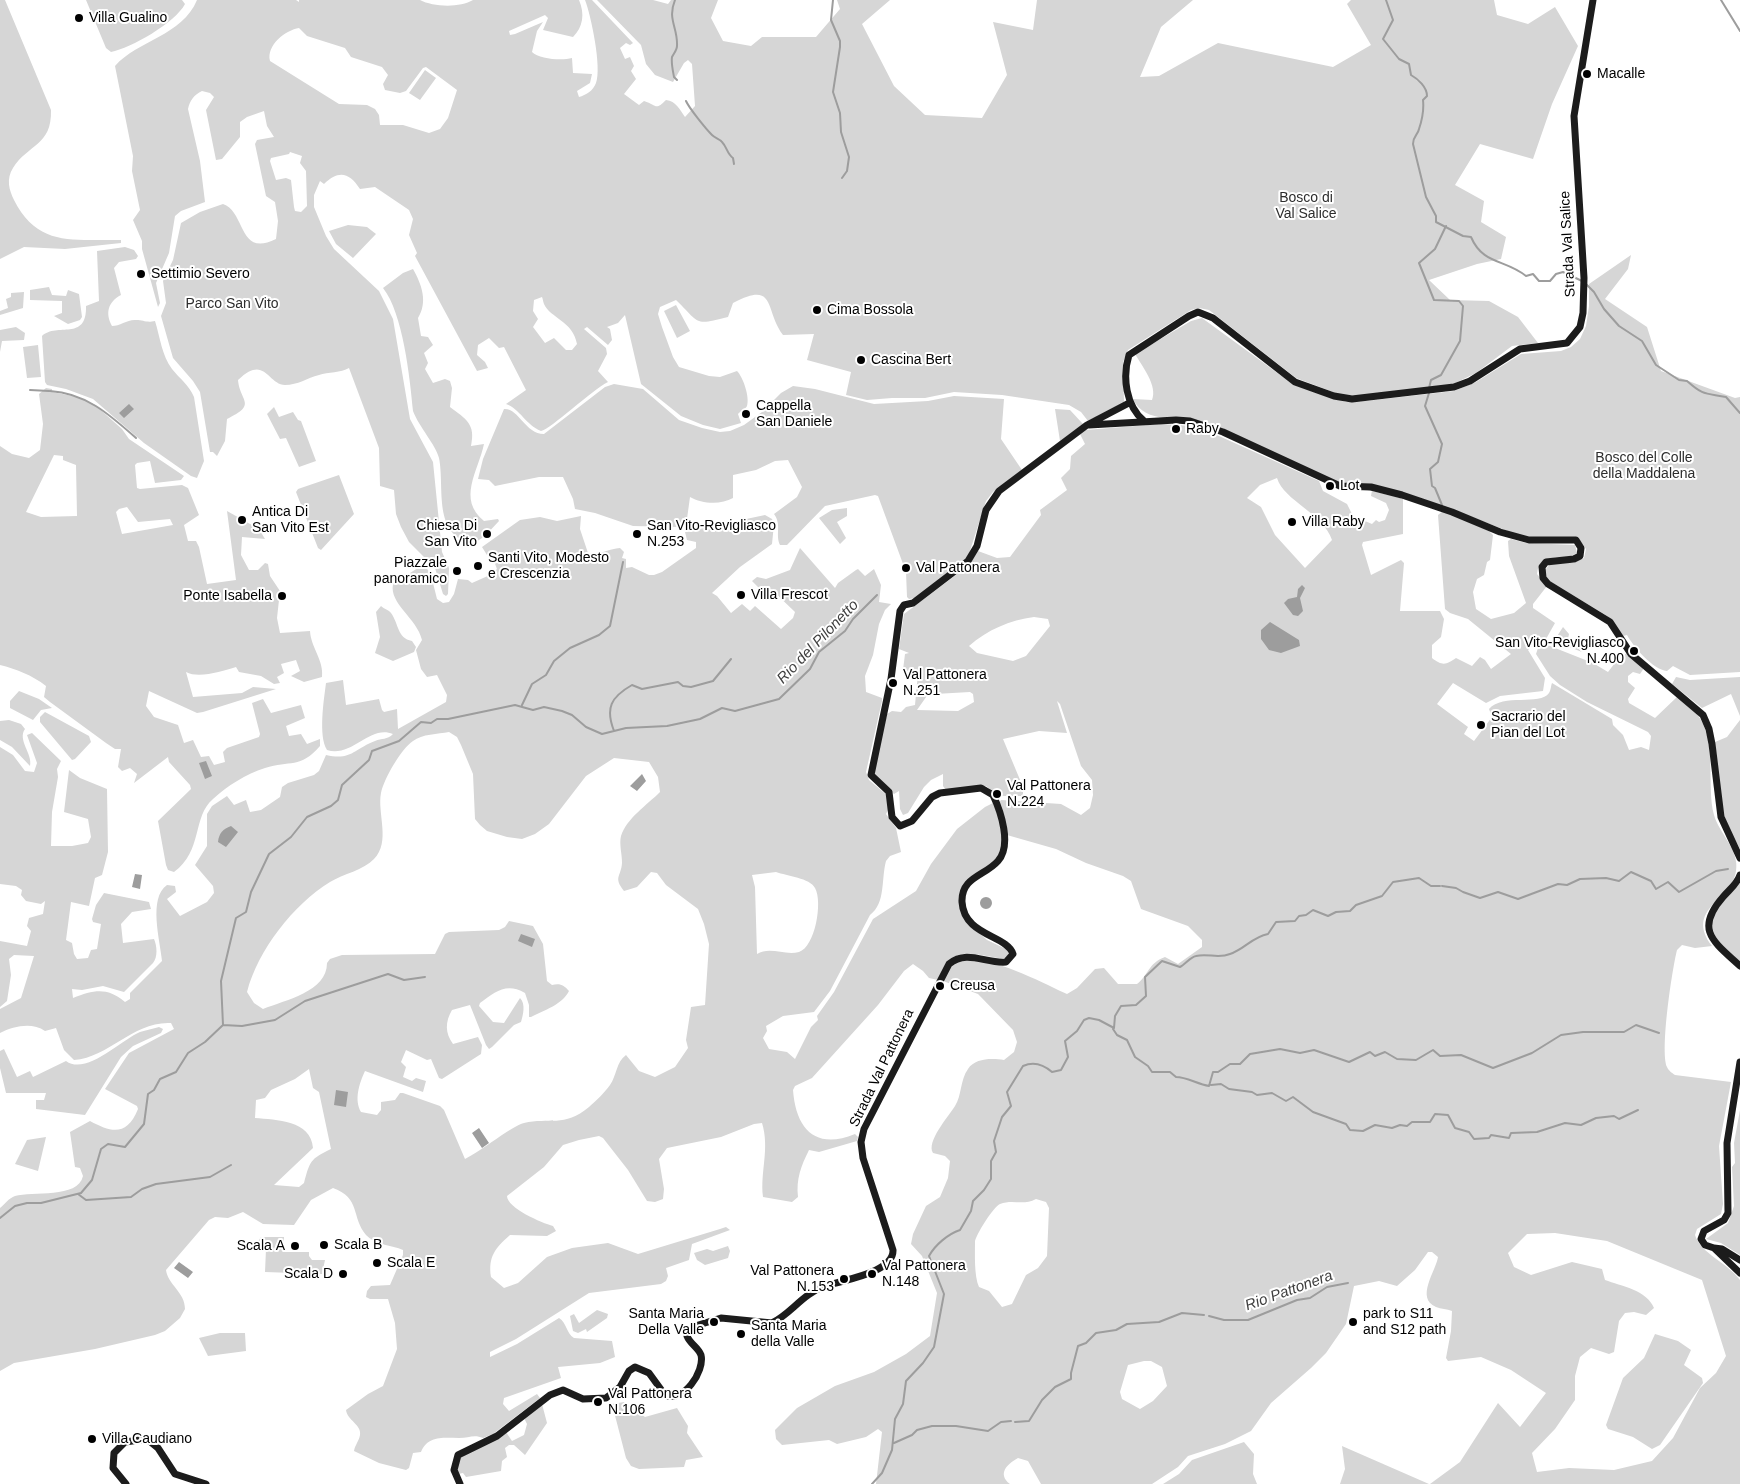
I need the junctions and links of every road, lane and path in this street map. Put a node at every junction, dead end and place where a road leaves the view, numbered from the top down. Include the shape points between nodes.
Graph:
1 (1593, 0) edge
2 (1129, 404) junction
3 (1144, 421) junction
4 (1086, 425) junction
5 (1740, 858) edge
6 (1740, 875) edge
7 (1740, 966) edge
8 (1740, 1062) edge
9 (1714, 1248) junction
10 (1740, 1260) edge
11 (1740, 1273) edge
12 (126, 1484) edge
13 (206, 1484) edge
14 (460, 1484) edge

1 - 2 street, Strada Val Salice via 1574,116 1583,314 1580,327 1567,344 1520,349 1470,381 1454,387 1362,398 1334,396 1296,382 1213,318 1198,312 1129,355
2 - 3 street
2 - 4 street
3 - 4 street
3 - 5 street via 1176,420 1201,425 1223,432 1328,482 1348,487 1371,487 1521,538 1576,540 1581,548 1580,556 1546,562 1542,567 1542,578 1610,622 1631,654 1703,714 1712,744 1720,817
4 - 14 street, Strada Val Pattonera via 999,491 986,510 977,546 968,561 900,611 891,679 871,775 889,792 892,817 900,826 912,821 932,797 940,793 982,788 993,795 1003,831 1003,850 998,861 967,884 962,901 968,917 978,929 1005,944 1013,954 1006,962 968,957 958,958 949,964 864,1129 863,1158 893,1250 891,1259 884,1266 859,1277 817,1289 772,1323 721,1318 692,1326 687,1336 700,1353 701,1362 690,1384 676,1397 665,1395 649,1373 635,1367 618,1389 606,1398 583,1399 563,1390 550,1394 497,1436 458,1455 454,1470
6 - 7 street via 1717,904 1708,926 1711,938
8 - 9 street via 1727,1143 1728,1213 1724,1220 1704,1231 1701,1239 1705,1245
9 - 10 street
9 - 11 street
12 - 13 street via 113,1468 114,1453 126,1442 144,1439 155,1445 175,1474

